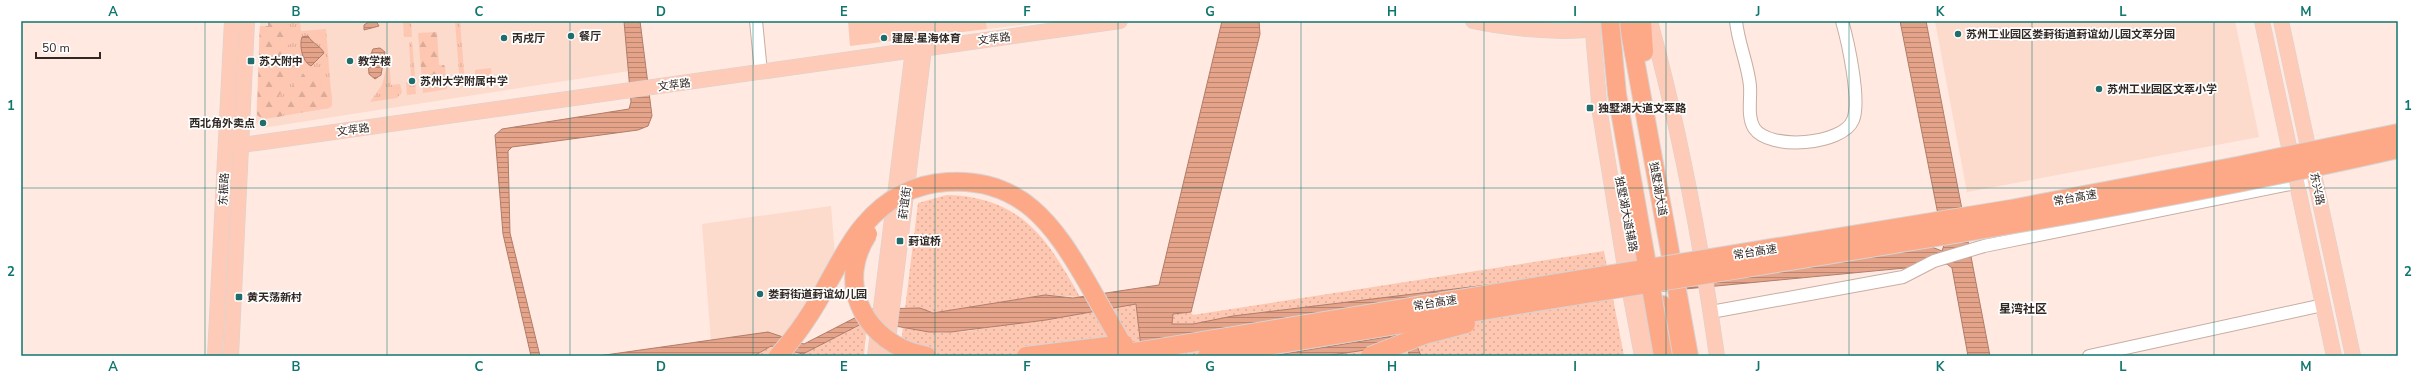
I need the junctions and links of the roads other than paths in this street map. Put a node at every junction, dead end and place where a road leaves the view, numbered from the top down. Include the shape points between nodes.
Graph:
1 (232, 21) edge
2 (247, 21) edge
3 (756, 21) edge
4 (1120, 21) edge
5 (1473, 21) edge
6 (1611, 21) edge
7 (1628, 21) edge
8 (1642, 21) edge
9 (1650, 21) edge
10 (1736, 21) edge
11 (1842, 21) edge
12 (2262, 21) edge
13 (2281, 21) edge
14 (1078, 24) edge
15 (1592, 26) edge
16 (918, 50) junction
17 (761, 72) junction
18 (1646, 122) junction
19 (2398, 133) edge
20 (226, 145) junction
21 (242, 145) junction
22 (2398, 149) edge
23 (2315, 179) junction
24 (2296, 183) junction
25 (1798, 261) junction
26 (1703, 293) junction
27 (2323, 305) junction
28 (1639, 309) junction
29 (1711, 312) junction
30 (884, 327) junction
31 (1258, 331) junction
32 (215, 356) edge
33 (232, 356) edge
34 (778, 356) edge
35 (875, 356) edge
36 (886, 356) edge
37 (927, 356) edge
38 (1026, 356) edge
39 (1110, 356) edge
40 (1121, 356) edge
41 (1129, 356) edge
42 (1207, 356) edge
43 (1370, 356) edge
44 (1642, 356) edge
45 (1653, 356) edge
46 (1663, 356) edge
47 (1673, 356) edge
48 (1689, 356) edge
49 (1709, 356) edge
50 (1717, 356) edge
51 (2089, 356) edge
52 (2334, 356) edge
53 (2353, 356) edge

1 - 20 main road, 东振路
2 - 21 main road, 东振路
3 - 17 street
4 - 14 main road, 文萃路
5 - 15 main road via 1545,29
6 - 15 main road
6 - 46 highway, bridge via 1617,94
6 - 47 highway, 独墅湖大道, bridge
7 - 18 highway, 独墅湖大道
8 - 18 highway
9 - 26 main road, bridge via 1679,137
10 - 11 street via 1749,80 1750,112 1754,127 1771,139 1799,143 1814,141 1839,132 1853,120 1855,105 1852,73
12 - 24 main road, 东兴路
13 - 23 main road, 东兴路
14 - 16 main road, 文萃路
15 - 28 main road, 独墅湖大道辅路, bridge via 1596,72
16 - 17 main road, 文萃路
16 - 30 main road, 葑谊街
17 - 21 main road, 文萃路
18 - 48 highway, 独墅湖大道, bridge
19 - 31 highway, 常台高速, bridge via 2011,209
20 - 21 main road, 文萃路
20 - 32 main road, 东振路
21 - 33 main road, 东振路
22 - 25 highway, 常台高速, bridge via 2114,206
23 - 24 street
23 - 53 main road, 东兴路
24 - 27 main road, 东兴路
24 - 29 street via 1984,246 1934,260 1903,277
25 - 42 highway, 常台高速, bridge via 1592,292
25 - 43 highway, bridge via 1706,282 1496,316 1424,335
26 - 29 main road
26 - 49 main road
27 - 51 street
27 - 52 main road, 东兴路
28 - 44 main road, 独墅湖大道辅路
28 - 45 main road, 独墅湖大道辅路
29 - 50 main road
30 - 35 main road, 葑谊街
30 - 36 main road, 葑谊街
31 - 38 highway, bridge
31 - 39 highway, 常台高速, bridge
34 - 41 highway, bridge via 803,325 852,241 873,215 904,192 926,185 955,182 985,184 1003,190 1020,199 1044,219 1068,248
37 - 40 highway, bridge via 896,346 870,324 856,295 856,263 869,232 890,211 914,196 955,189 974,189 1002,197 1021,207 1036,220 1063,253

